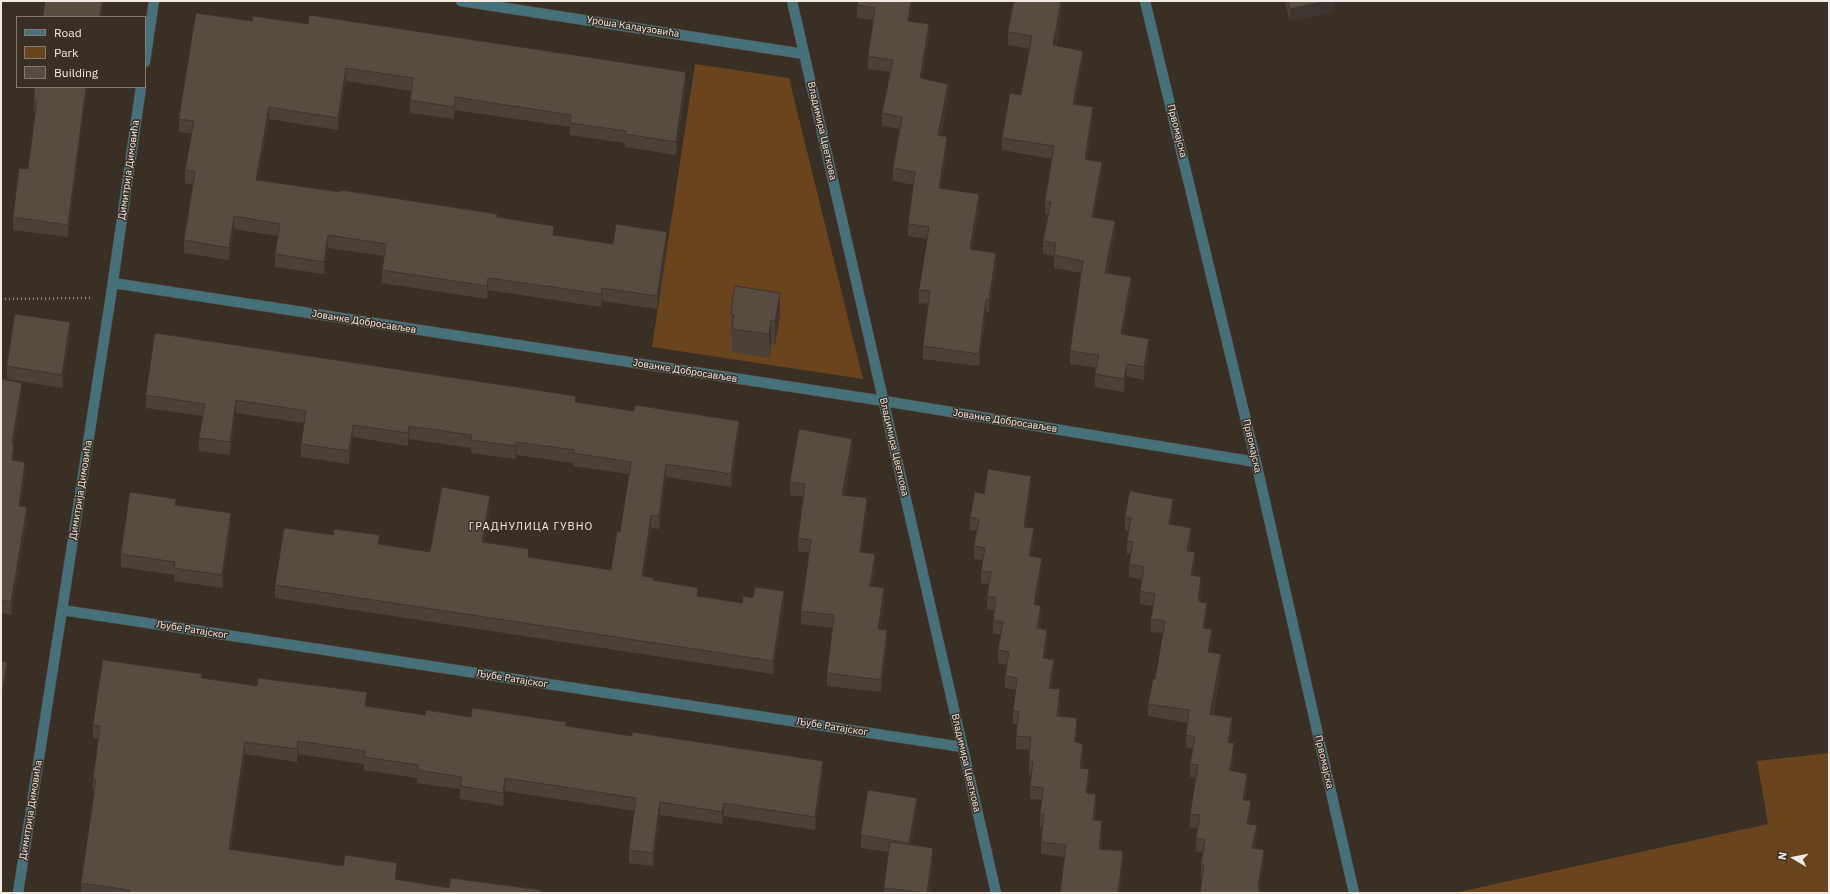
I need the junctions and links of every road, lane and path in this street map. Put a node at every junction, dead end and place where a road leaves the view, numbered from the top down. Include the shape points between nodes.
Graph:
1 (154, 1) edge
2 (461, 1) edge
3 (792, 1) edge
4 (1145, 1) edge
5 (804, 54) junction
6 (146, 55) edge
7 (141, 88) edge
8 (113, 283) junction
9 (111, 295) junction
10 (1, 299) edge
11 (884, 401) junction
12 (1256, 462) junction
13 (62, 610) junction
14 (962, 747) junction
15 (18, 893) edge
16 (996, 893) edge
17 (1354, 893) edge

1 - 6 street
2 - 5 street, Уроша Калаузовића
3 - 5 street, Владимира Цветкова
4 - 12 street, Првомајска
5 - 11 street, Владимира Цветкова
7 - 8 street, Димитрија Димовића
8 - 9 street, Димитрија Димовића
8 - 11 street, Јованке Добросављев
9 - 10 path via 78,299
9 - 13 street, Димитрија Димовића
11 - 12 street, Јованке Добросављев
11 - 14 street, Владимира Цветкова
12 - 17 street, Првомајска
13 - 14 street, Љубе Ратајског
13 - 15 street, Димитрија Димовића
14 - 16 street, Владимира Цветкова

